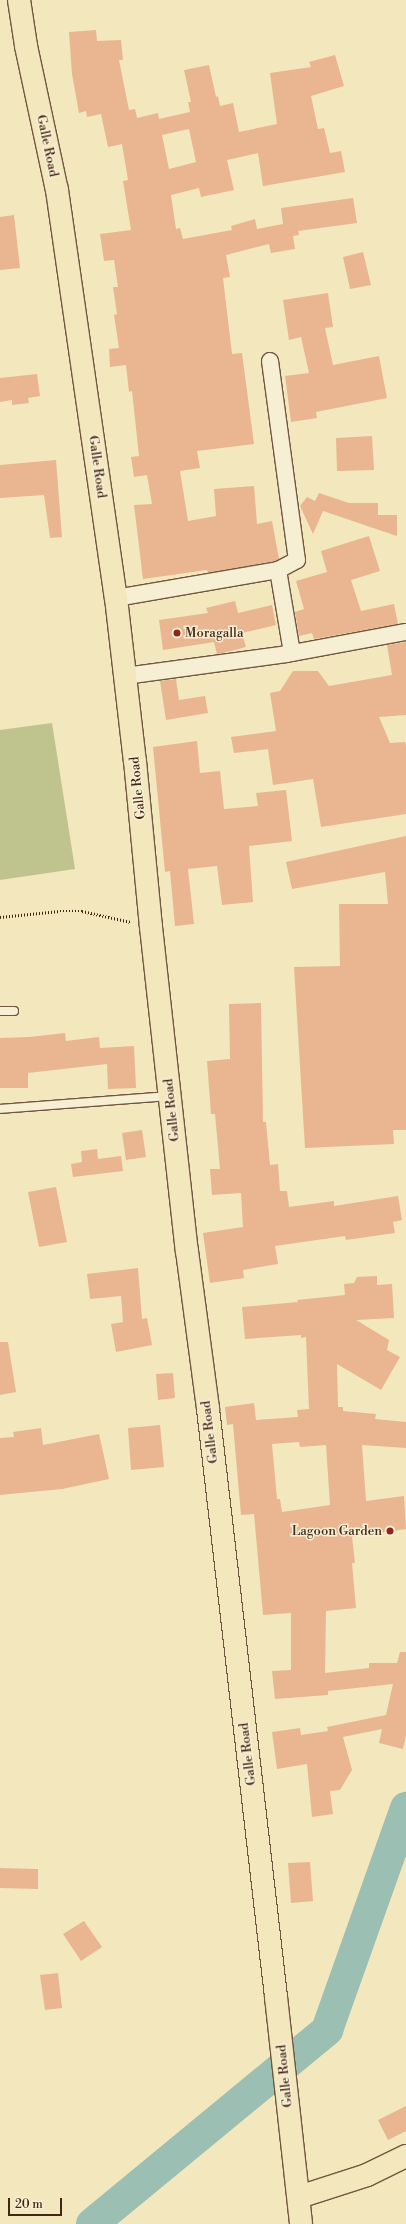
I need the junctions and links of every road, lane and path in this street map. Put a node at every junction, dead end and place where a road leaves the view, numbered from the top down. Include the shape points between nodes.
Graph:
1 (19, 0) edge
2 (270, 361) dead end
3 (278, 570) junction
4 (116, 598) junction
5 (406, 632) edge
6 (292, 652) junction
7 (125, 676) junction
8 (0, 917) edge
9 (151, 927) junction
10 (14, 1011) dead end
11 (0, 1012) edge
12 (171, 1096) junction
13 (0, 1109) edge
14 (406, 2156) edge
15 (298, 2198) junction
16 (301, 2224) edge

1 - 4 main road, Galle Road via 26,46 57,190
2 - 3 street via 297,560
3 - 4 street
3 - 6 street
4 - 7 main road, Galle Road
5 - 6 street
6 - 7 street
7 - 9 main road, Galle Road
8 - 9 path via 82,911
9 - 12 main road, Galle Road
10 - 11 lane
12 - 13 lane
12 - 15 main road, Galle Road
14 - 15 main road via 367,2175
15 - 16 main road, Galle Road

